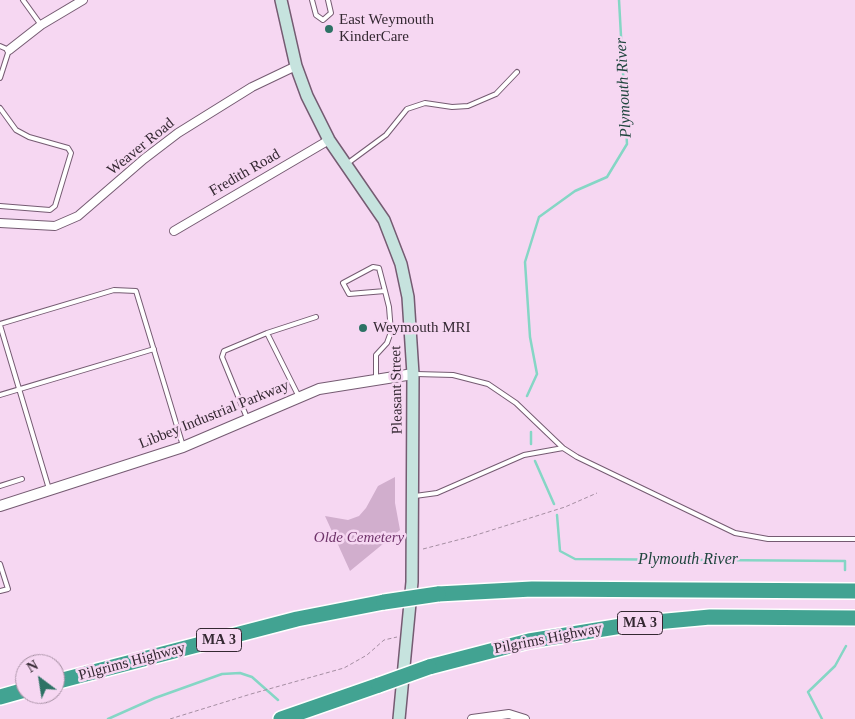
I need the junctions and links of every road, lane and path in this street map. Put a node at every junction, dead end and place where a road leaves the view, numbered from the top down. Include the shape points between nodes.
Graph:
1 (23, 0) edge
2 (83, 0) edge
3 (281, 0) edge
4 (312, 0) edge
5 (328, 0) edge
6 (41, 26) junction
7 (0, 46) edge
8 (9, 50) junction
9 (296, 66) junction
10 (517, 72) dead end
11 (0, 78) edge
12 (0, 108) edge
13 (1, 114) edge
14 (330, 140) junction
15 (346, 164) junction
16 (0, 206) edge
17 (0, 222) edge
18 (174, 231) dead end
19 (385, 291) junction
20 (316, 317) dead end
21 (0, 325) edge
22 (267, 332) junction
23 (154, 349) junction
24 (413, 374) junction
25 (376, 379) junction
26 (19, 389) junction
27 (0, 395) edge
28 (299, 397) junction
29 (248, 420) junction
30 (183, 447) junction
31 (563, 448) junction
32 (22, 479) dead end
33 (0, 486) edge
34 (50, 491) junction
35 (597, 493) dead end
36 (413, 496) junction
37 (0, 506) edge
38 (855, 539) edge
39 (412, 549) junction
40 (0, 564) edge
41 (0, 591) edge
42 (855, 591) edge
43 (855, 618) edge
44 (408, 638) junction
45 (65, 679) edge
46 (15, 693) edge
47 (0, 697) edge
48 (170, 719) edge
49 (281, 719) edge
50 (399, 719) edge
51 (472, 719) edge
52 (525, 719) edge

1 - 6 lane
2 - 6 street
3 - 9 main road, Pleasant Street
4 - 5 lane via 316,16 322,20 331,13
6 - 8 street
7 - 8 lane
8 - 11 lane
9 - 14 main road, Pleasant Street via 307,96
9 - 17 street, Weaver Road via 252,87 178,133 78,216 55,226
10 - 15 lane via 496,94 468,106 452,108 424,103 407,109 386,135
12 - 13 lane
13 - 16 lane via 16,130 68,148 71,153 55,206 50,210
14 - 15 main road, Pleasant Street
14 - 18 street, Fredith Road
15 - 24 main road, Pleasant Street via 384,220 401,264 408,297
19 - 19 lane via 378,267 343,283 349,294
19 - 25 lane via 391,332 387,343 376,354
20 - 22 lane
21 - 23 lane via 114,290 136,291
21 - 26 lane
22 - 28 lane
22 - 29 lane via 224,351 222,357
23 - 26 lane
23 - 30 lane
24 - 25 street, Libbey Industrial Parkway
24 - 31 lane via 453,375 488,384 516,403
24 - 36 main road, Pleasant Street
25 - 28 street, Libbey Industrial Parkway via 319,389
26 - 27 lane
26 - 34 lane
28 - 29 street, Libbey Industrial Parkway
29 - 30 street, Libbey Industrial Parkway
30 - 34 street, Libbey Industrial Parkway
31 - 36 lane via 524,455 437,493
31 - 38 lane via 743,536
32 - 33 lane
34 - 37 street, Libbey Industrial Parkway
35 - 39 path via 565,507 474,536 430,548
36 - 39 main road, Pleasant Street
39 - 44 main road, Pleasant Street
40 - 41 lane via 8,589
42 - 45 highway, Pilgrims Highway / MA 3, bridge via 532,589 438,594 305,618
43 - 49 highway, Pilgrims Highway / MA 3, bridge via 710,617 634,624 529,641 429,667
44 - 48 path via 388,638 344,668
44 - 50 main road, Pleasant Street
46 - 47 highway
51 - 52 street via 509,714

